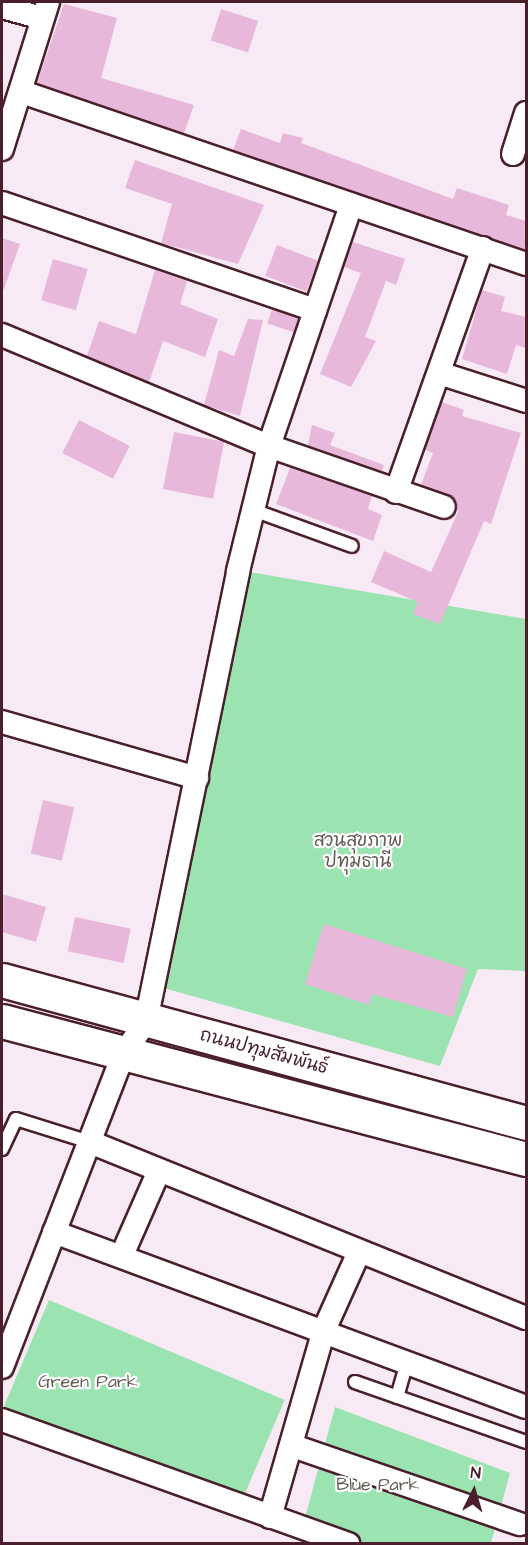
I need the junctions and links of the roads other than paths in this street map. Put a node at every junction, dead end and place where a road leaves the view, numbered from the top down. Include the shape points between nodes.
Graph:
1 (2, 7) edge
2 (45, 10) edge
3 (21, 92) junction
4 (526, 113) edge
5 (2, 149) edge
6 (513, 154) dead end
7 (2, 203) edge
8 (351, 205) junction
9 (483, 248) junction
10 (526, 264) edge
11 (315, 310) junction
12 (2, 335) edge
13 (439, 373) junction
14 (526, 401) edge
15 (269, 446) junction
16 (396, 492) junction
17 (444, 507) dead end
18 (253, 510) junction
19 (352, 546) dead end
20 (2, 722) edge
21 (197, 778) junction
22 (2, 980) edge
23 (2, 1021) edge
24 (146, 1021) junction
25 (123, 1055) junction
26 (526, 1123) edge
27 (90, 1142) junction
28 (2, 1149) edge
29 (526, 1159) edge
30 (158, 1173) junction
31 (54, 1232) junction
32 (359, 1252) junction
33 (122, 1255) junction
34 (526, 1318) edge
35 (324, 1330) junction
36 (407, 1361) junction
37 (2, 1366) edge
38 (355, 1382) dead end
39 (397, 1397) junction
40 (526, 1407) edge
41 (2, 1420) edge
42 (526, 1442) edge
43 (293, 1446) junction
44 (270, 1517) junction
45 (521, 1526) edge
46 (350, 1544) edge

1 - 2 street
2 - 3 street
3 - 5 street
3 - 8 street
4 - 6 street
7 - 11 street
8 - 9 street
8 - 11 street
9 - 10 street
9 - 13 street
11 - 15 street
12 - 15 street
13 - 14 street
13 - 16 street
15 - 16 street
15 - 18 street
16 - 17 street
18 - 19 lane
18 - 21 street
20 - 21 street
21 - 24 street
22 - 24 street, ถนนปทุมสัมพันธ์
23 - 25 street, ถนนปทุมสัมพันธ์
24 - 25 street
24 - 26 street, ถนนปทุมสัมพันธ์
25 - 27 street
25 - 29 street, ถนนปทุมสัมพันธ์
27 - 28 lane via 16,1119
27 - 30 street
27 - 31 street
30 - 32 street
30 - 33 street
31 - 33 street
31 - 37 street
32 - 34 street
32 - 35 street
33 - 35 street
35 - 36 street
35 - 43 street
36 - 39 lane
36 - 40 street
38 - 39 lane
39 - 42 lane
41 - 44 street
43 - 44 street
43 - 45 street
44 - 46 street

